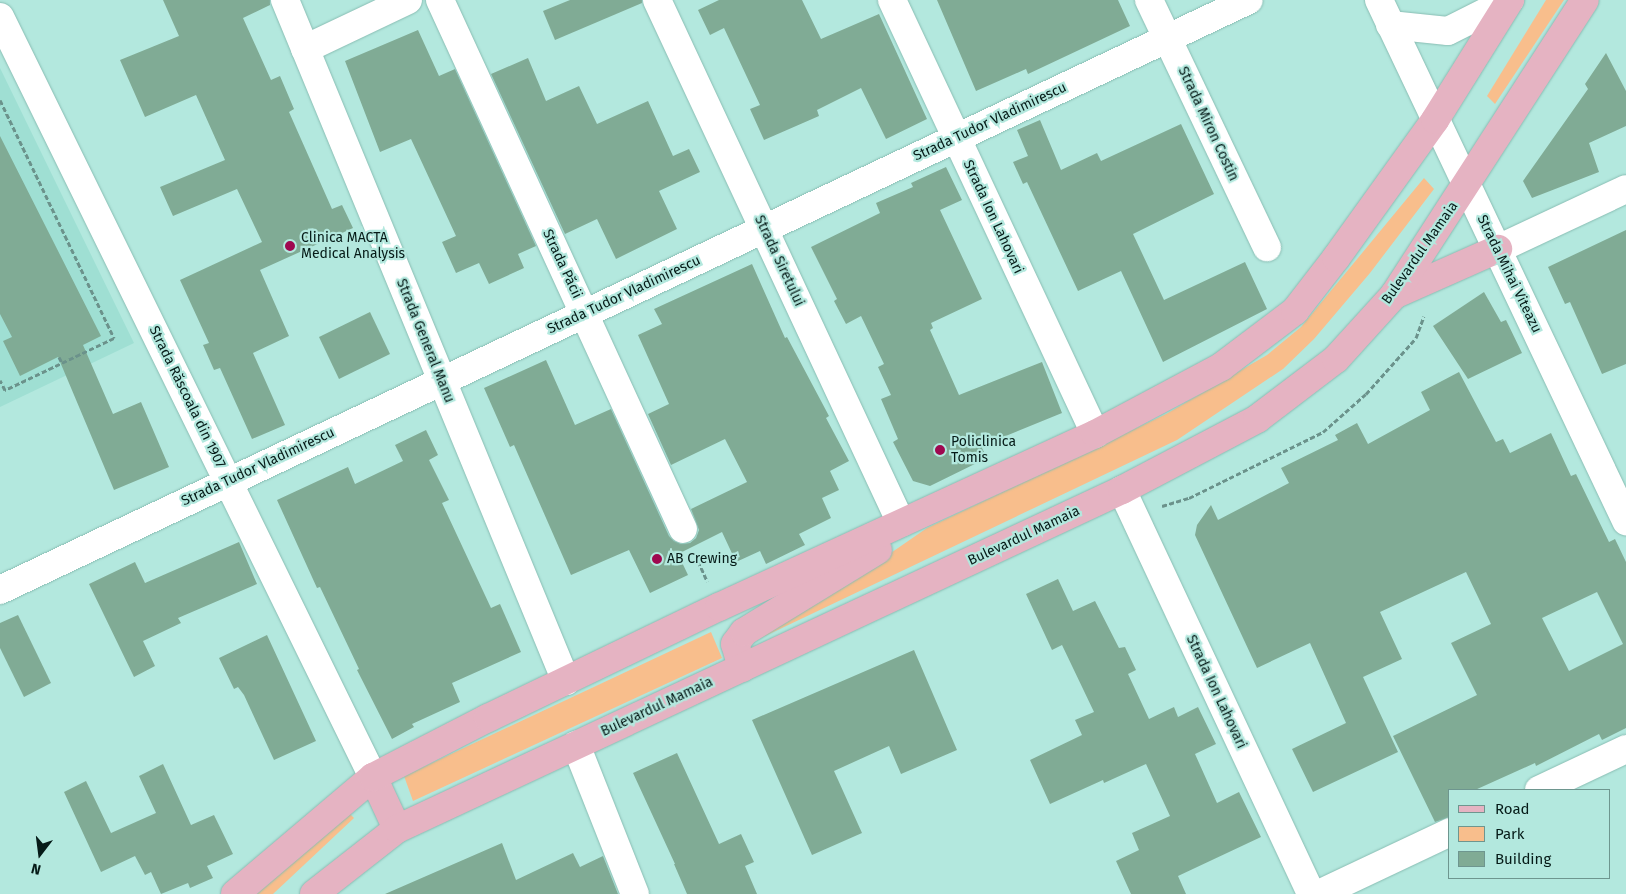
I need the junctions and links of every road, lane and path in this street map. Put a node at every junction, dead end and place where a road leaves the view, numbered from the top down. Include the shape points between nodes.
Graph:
1 (285, 0) edge
2 (408, 0) edge
3 (440, 0) edge
4 (657, 0) edge
5 (892, 0) edge
6 (1149, 0) edge
7 (1249, 0) edge
8 (1378, 0) edge
9 (1510, 0) edge
10 (1585, 0) edge
11 (0, 17) edge
12 (1390, 25) junction
13 (1167, 38) junction
14 (305, 49) junction
15 (0, 100) edge
16 (1435, 120) junction
17 (956, 138) junction
18 (1466, 186) junction
19 (1626, 189) edge
20 (764, 229) junction
21 (1267, 247) dead end
22 (1498, 249) junction
23 (1394, 295) junction
24 (584, 314) junction
25 (1423, 318) dead end
26 (59, 357) dead end
27 (62, 363) junction
28 (0, 380) edge
29 (442, 380) junction
30 (1095, 434) junction
31 (1617, 476) edge
32 (228, 481) junction
33 (1122, 490) junction
34 (1189, 498) dead end
35 (912, 518) junction
36 (1626, 521) edge
37 (683, 529) joint
38 (708, 583) dead end
39 (0, 590) edge
40 (742, 668) junction
41 (566, 681) junction
42 (576, 745) junction
43 (1626, 749) edge
44 (373, 777) junction
45 (1541, 789) edge
46 (397, 829) junction
47 (1448, 833) edge
48 (235, 894) edge
49 (314, 894) edge
50 (635, 894) edge
51 (1311, 894) edge
52 (1319, 894) edge

1 - 14 street, Strada General Manu
2 - 14 street
3 - 24 street, Strada Păcii
4 - 20 street, Strada Siretului
5 - 17 street, Strada Ion Lahovari
6 - 13 street, Strada Miron Costin
7 - 13 street, Strada Tudor Vladimirescu
8 - 12 street, Strada Mihai Viteazu
9 - 12 street via 1448,31
9 - 16 main road
10 - 18 main road, Bulevardul Mamaia
11 - 32 street, Strada Răscoala din 1907
12 - 16 street, Strada Mihai Viteazu
13 - 17 street, Strada Tudor Vladimirescu
13 - 21 street, Strada Miron Costin
14 - 29 street, Strada General Manu
15 - 27 path via 114,338
16 - 18 street, Strada Mihai Viteazu
16 - 30 main road via 1295,311 1221,367
17 - 20 street, Strada Tudor Vladimirescu
17 - 30 street, Strada Ion Lahovari
18 - 22 street, Strada Mihai Viteazu
18 - 23 main road, Bulevardul Mamaia
19 - 22 street
20 - 24 street, Strada Tudor Vladimirescu
20 - 35 street, Strada Siretului
22 - 23 main road
22 - 31 street, Strada Mihai Viteazu
23 - 33 main road, Bulevardul Mamaia via 1336,359 1257,419
24 - 29 street, Strada Tudor Vladimirescu
24 - 37 street, Strada Păcii
25 - 34 path via 1416,338 1366,394 1323,432
26 - 27 path
27 - 28 path via 5,390
29 - 32 street, Strada Tudor Vladimirescu
29 - 41 street, Strada General Manu
30 - 35 main road
31 - 36 street, Strada Mihai Viteazu
32 - 39 street, Strada Tudor Vladimirescu
32 - 44 street, Strada Răscoala din 1907
33 - 40 main road, Bulevardul Mamaia
33 - 51 street, Strada Ion Lahovari
35 - 40 main road via 875,552 744,632 734,644
35 - 41 main road
37 - 38 path
40 - 42 main road, Bulevardul Mamaia
41 - 44 main road
42 - 46 main road, Bulevardul Mamaia
42 - 50 street
43 - 45 street
44 - 46 main road
44 - 48 main road
46 - 49 main road, Bulevardul Mamaia
47 - 52 street

